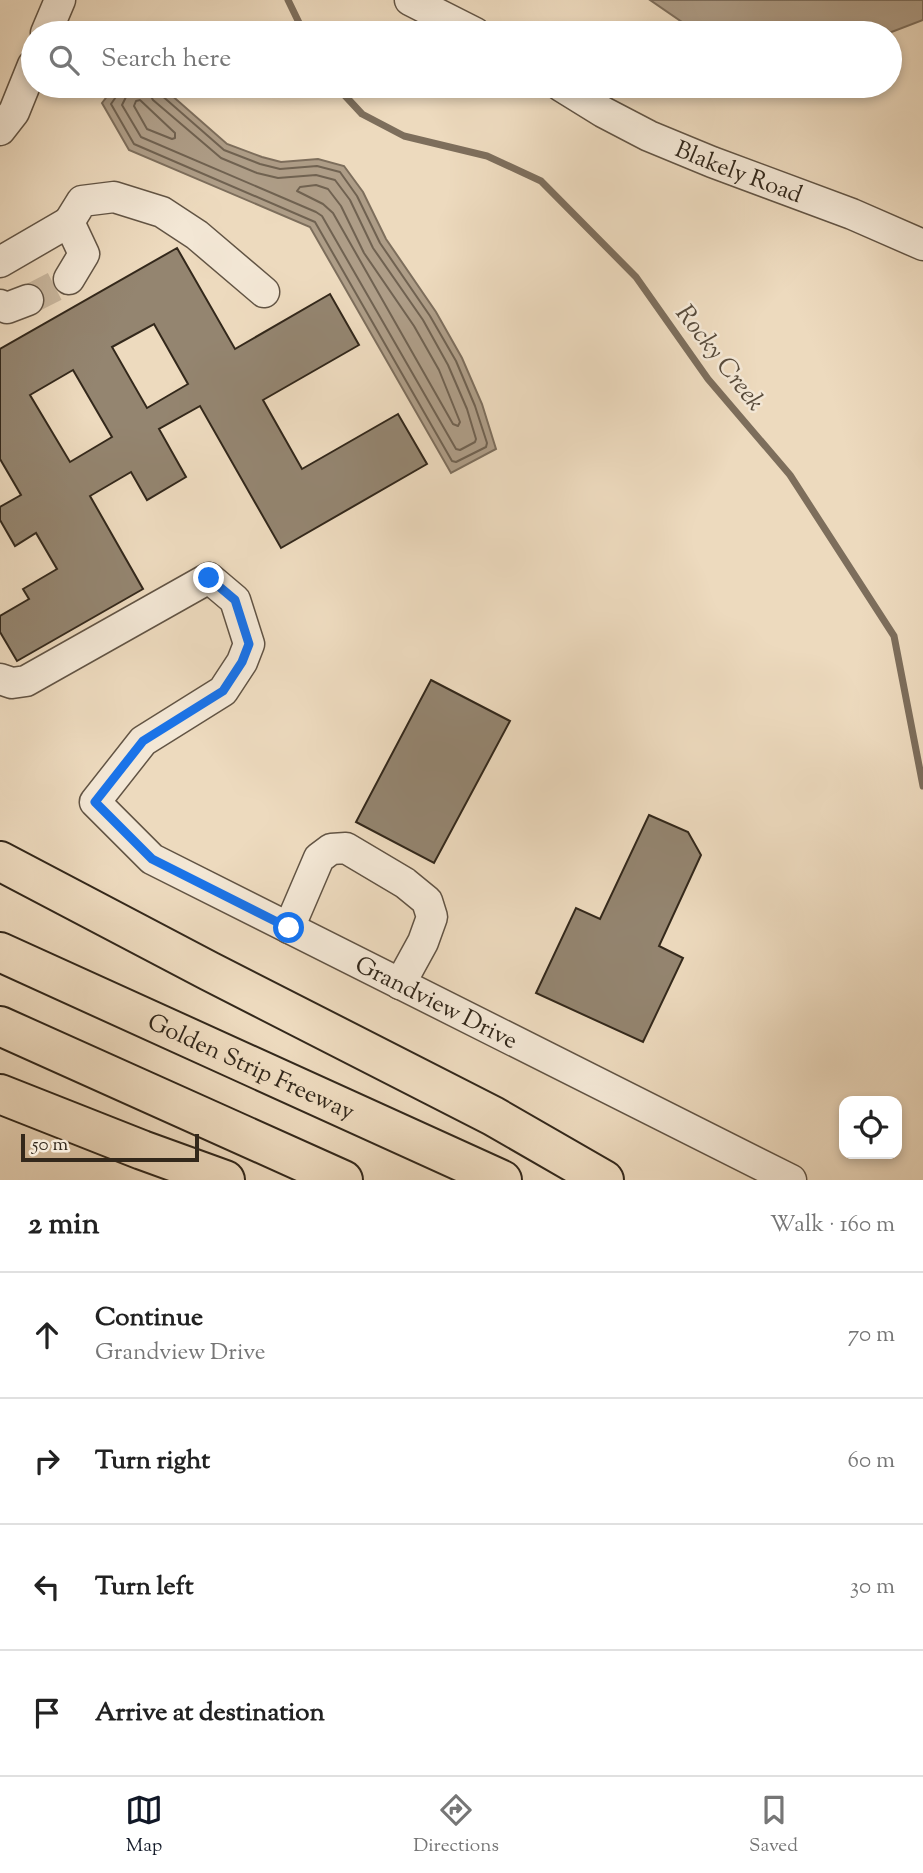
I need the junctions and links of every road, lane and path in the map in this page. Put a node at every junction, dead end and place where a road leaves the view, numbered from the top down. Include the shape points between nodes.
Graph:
1 (60, 0) edge
2 (410, 0) edge
3 (51, 21) edge
4 (451, 21) edge
5 (21, 95) edge
6 (580, 98) edge
7 (0, 130) edge
8 (69, 222) junction
9 (923, 245) edge
10 (0, 262) edge
11 (69, 279) tunnel mouth
12 (264, 292) dead end
13 (0, 679) edge
14 (0, 861) edge
15 (289, 928) junction
16 (0, 952) edge
17 (400, 984) junction
18 (0, 1026) edge
19 (0, 1094) edge
20 (225, 1180) edge
21 (344, 1180) edge
22 (502, 1180) edge
23 (604, 1180) edge
24 (791, 1180) edge

1 - 3 street
2 - 4 street
5 - 7 street
6 - 9 street, Blakely Road via 649,136
8 - 10 street
8 - 11 street via 84,254
8 - 12 street via 82,201 114,197 162,212 197,235
13 - 15 street, Grandview Drive via 26,681 209,578 235,600 249,644 223,691 143,741 95,802 152,859
14 - 23 highway via 493,1116
15 - 17 street, Grandview Drive
15 - 17 street via 319,858 331,849 346,848 427,901 432,917
16 - 22 highway, Golden Strip Freeway
17 - 24 street, Grandview Drive
18 - 21 highway
19 - 20 highway

